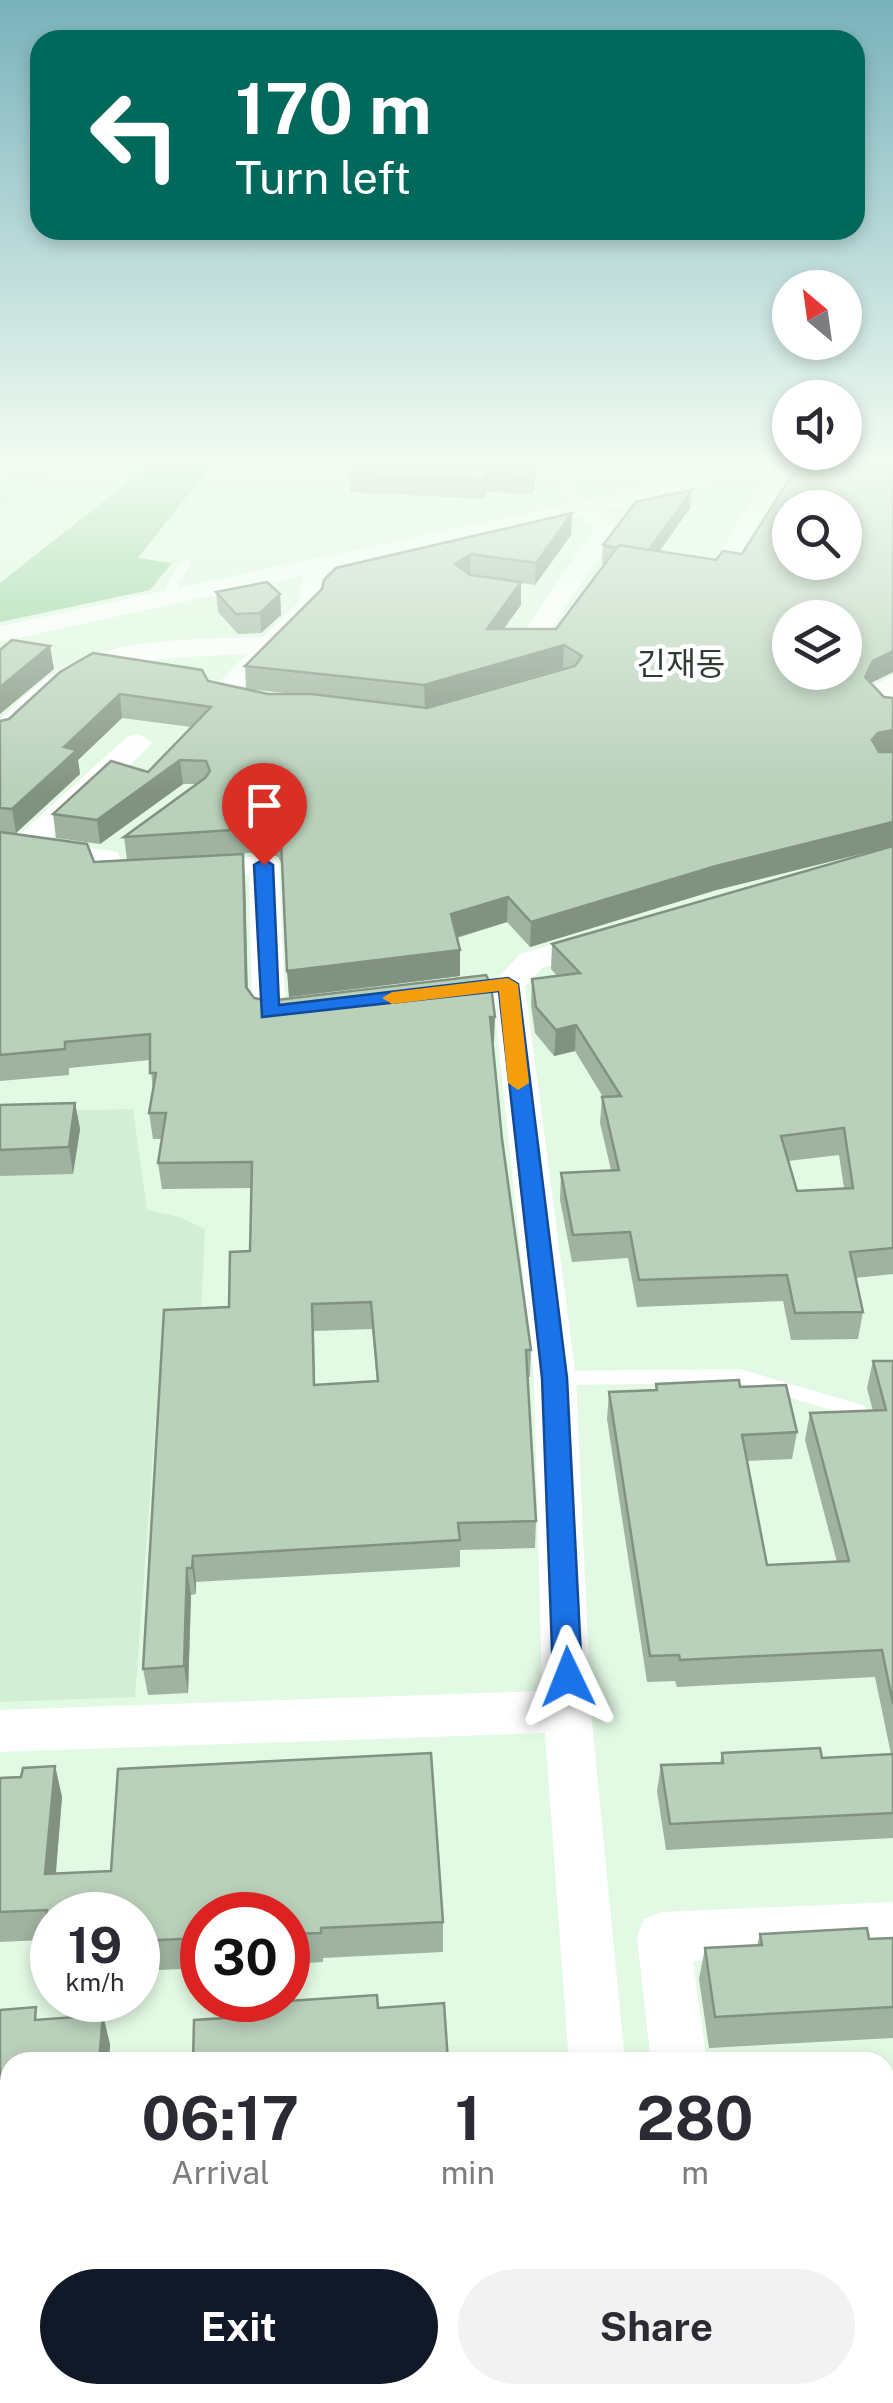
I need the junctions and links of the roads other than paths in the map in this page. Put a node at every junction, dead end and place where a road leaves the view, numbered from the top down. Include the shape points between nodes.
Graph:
1 (181, 571) edge
2 (300, 571) edge
3 (315, 571) edge
4 (577, 571) edge
5 (524, 594) edge
6 (559, 598) junction
7 (165, 600) junction
8 (0, 634) edge
9 (535, 634) edge
10 (268, 645) junction
11 (893, 682) edge
12 (284, 706) edge
13 (893, 712) edge
14 (0, 734) edge
15 (138, 742) dead end
16 (136, 836) edge
17 (13, 844) edge
18 (107, 858) junction
19 (637, 929) edge
20 (343, 1004) edge
21 (555, 1378) junction
22 (858, 1410) edge
23 (567, 1711) junction
24 (0, 1730) edge
25 (893, 1927) edge
26 (596, 2052) edge
27 (678, 2052) edge

1 - 7 lane
2 - 7 street
3 - 10 street via 311,604
4 - 6 street
5 - 6 street
6 - 9 street
7 - 8 street
10 - 12 street via 220,695
10 - 14 street via 157,652 86,666
11 - 13 street via 878,700
15 - 17 street
16 - 18 street
17 - 18 street
18 - 20 street via 109,876 264,865 269,1012
19 - 21 street via 531,961 490,986
21 - 22 lane via 740,1376
21 - 23 street
23 - 24 street
23 - 26 street
25 - 27 street via 663,1936

